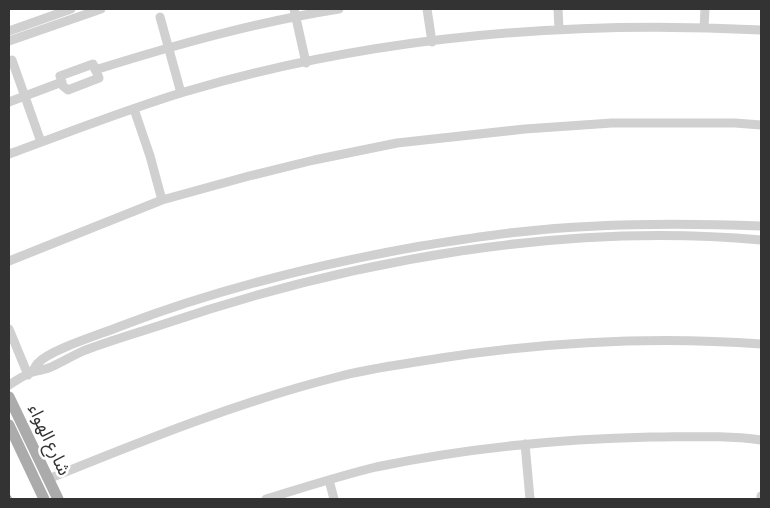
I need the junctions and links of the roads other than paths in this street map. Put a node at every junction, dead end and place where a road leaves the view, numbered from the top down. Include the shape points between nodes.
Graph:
1 (72, 9) edge
2 (101, 9) edge
3 (339, 9) edge
4 (427, 9) edge
5 (558, 9) edge
6 (706, 9) edge
7 (295, 12) edge
8 (160, 17) dead end
9 (704, 28) junction
10 (27, 29) junction
11 (559, 29) junction
12 (761, 30) edge
13 (9, 31) edge
14 (9, 41) edge
15 (432, 42) junction
16 (169, 47) junction
17 (12, 60) dead end
18 (306, 63) junction
19 (95, 70) junction
20 (62, 82) junction
21 (182, 93) junction
22 (25, 95) junction
23 (9, 102) edge
24 (134, 109) junction
25 (761, 125) edge
26 (41, 142) junction
27 (9, 154) edge
28 (162, 200) junction
29 (761, 226) edge
30 (761, 240) edge
31 (9, 261) edge
32 (9, 329) edge
33 (761, 344) edge
34 (30, 373) junction
35 (9, 385) edge
36 (9, 397) edge
37 (9, 425) edge
38 (761, 440) edge
39 (525, 444) junction
40 (48, 479) junction
41 (329, 480) junction
42 (44, 499) edge
43 (58, 499) edge
44 (266, 499) edge
45 (334, 499) edge
46 (530, 499) edge

1 - 10 street
2 - 10 street
3 - 7 street
4 - 15 street
5 - 11 street
6 - 9 street
7 - 16 street
7 - 18 street
8 - 16 street
9 - 11 street
9 - 12 street
10 - 13 street
10 - 14 street
11 - 15 street
15 - 18 street
16 - 19 street
16 - 21 street
17 - 22 street
18 - 21 street
19 - 20 street via 93,64 73,70 60,76
19 - 20 street via 98,78 68,90
20 - 22 street
21 - 24 street
22 - 23 street
22 - 26 street
24 - 26 street
24 - 28 street
25 - 28 street via 650,122 574,125 397,143 314,160
26 - 27 street
28 - 31 street
29 - 34 street via 699,224 518,232 369,255 280,275 137,320 44,358
30 - 34 street via 699,236 594,238 519,244 371,267 222,304
32 - 34 street
33 - 40 street via 715,341 578,343 495,350 374,370 338,377 207,417
34 - 35 street
36 - 40 main road, شارع الهواء
37 - 42 main road, شارع الهواء
38 - 39 street via 611,438
39 - 41 street via 422,458
39 - 46 street
40 - 43 main road, شارع الهواء
41 - 44 street
41 - 45 street

